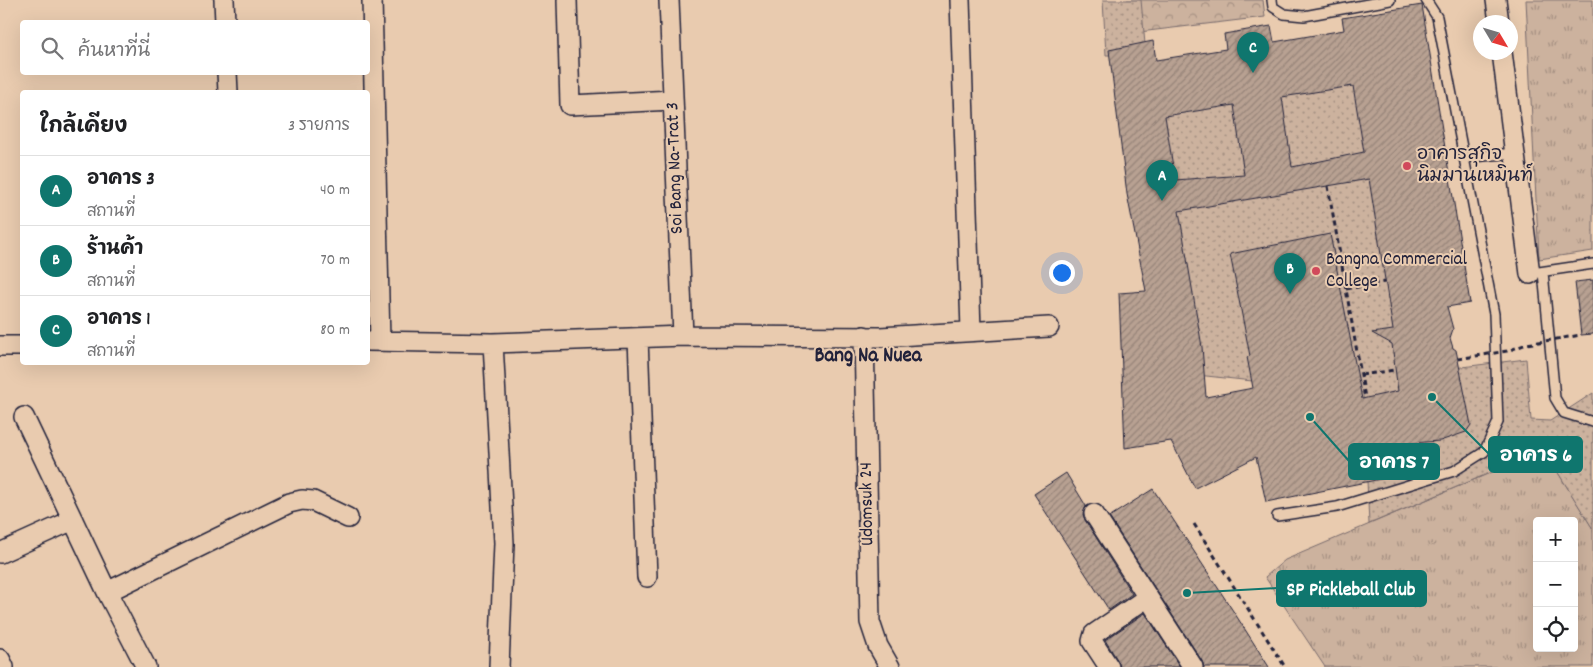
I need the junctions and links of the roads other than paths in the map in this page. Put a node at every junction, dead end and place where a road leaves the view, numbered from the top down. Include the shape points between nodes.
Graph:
1 (224, 0) edge
2 (372, 0) edge
3 (567, 0) edge
4 (669, 0) edge
5 (960, 0) edge
6 (1272, 0) edge
7 (1390, 0) edge
8 (1426, 0) edge
9 (1496, 0) edge
10 (1498, 15) edge
11 (225, 20) edge
12 (1503, 60) edge
13 (227, 75) edge
14 (228, 90) edge
15 (673, 100) junction
16 (1514, 153) junction
17 (1464, 158) junction
18 (1593, 264) edge
19 (1537, 273) junction
20 (1049, 327) dead end
21 (971, 330) junction
22 (683, 336) junction
23 (864, 336) junction
24 (638, 338) junction
25 (374, 341) edge
26 (493, 343) junction
27 (0, 346) edge
28 (20, 346) edge
29 (24, 417) dead end
30 (1593, 422) edge
31 (1094, 514) dead end
32 (1277, 516) dead end
33 (348, 518) dead end
34 (73, 520) junction
35 (0, 553) edge
36 (647, 577) dead end
37 (107, 592) junction
38 (1148, 597) junction
39 (0, 659) edge
40 (4, 667) edge
41 (146, 667) edge
42 (499, 667) edge
43 (890, 667) edge
44 (1109, 667) edge
45 (1193, 667) edge

1 - 11 street
2 - 25 street
3 - 15 street via 570,105
4 - 15 street, Soi Bang Na-Trat 3
5 - 21 street
6 - 7 lane via 1273,7 1284,14 1304,16
8 - 17 lane via 1437,17
9 - 10 street
12 - 16 street
13 - 14 street
15 - 22 street, Soi Bang Na-Trat 3
16 - 17 lane
16 - 19 street
17 - 32 lane via 1494,314 1498,422 1484,452 1445,474 1336,507
18 - 19 lane
19 - 30 lane via 1555,398 1564,413
20 - 21 street
21 - 23 street
22 - 23 street
22 - 24 street
23 - 43 street, Udomsuk 24 via 870,622
24 - 26 street
24 - 36 street
25 - 26 street
26 - 42 street via 504,543
27 - 28 street
29 - 34 street
31 - 38 street
33 - 37 street via 313,502 289,503
34 - 35 street
34 - 37 street
37 - 41 street
38 - 44 street via 1092,637
38 - 45 street
39 - 40 street

